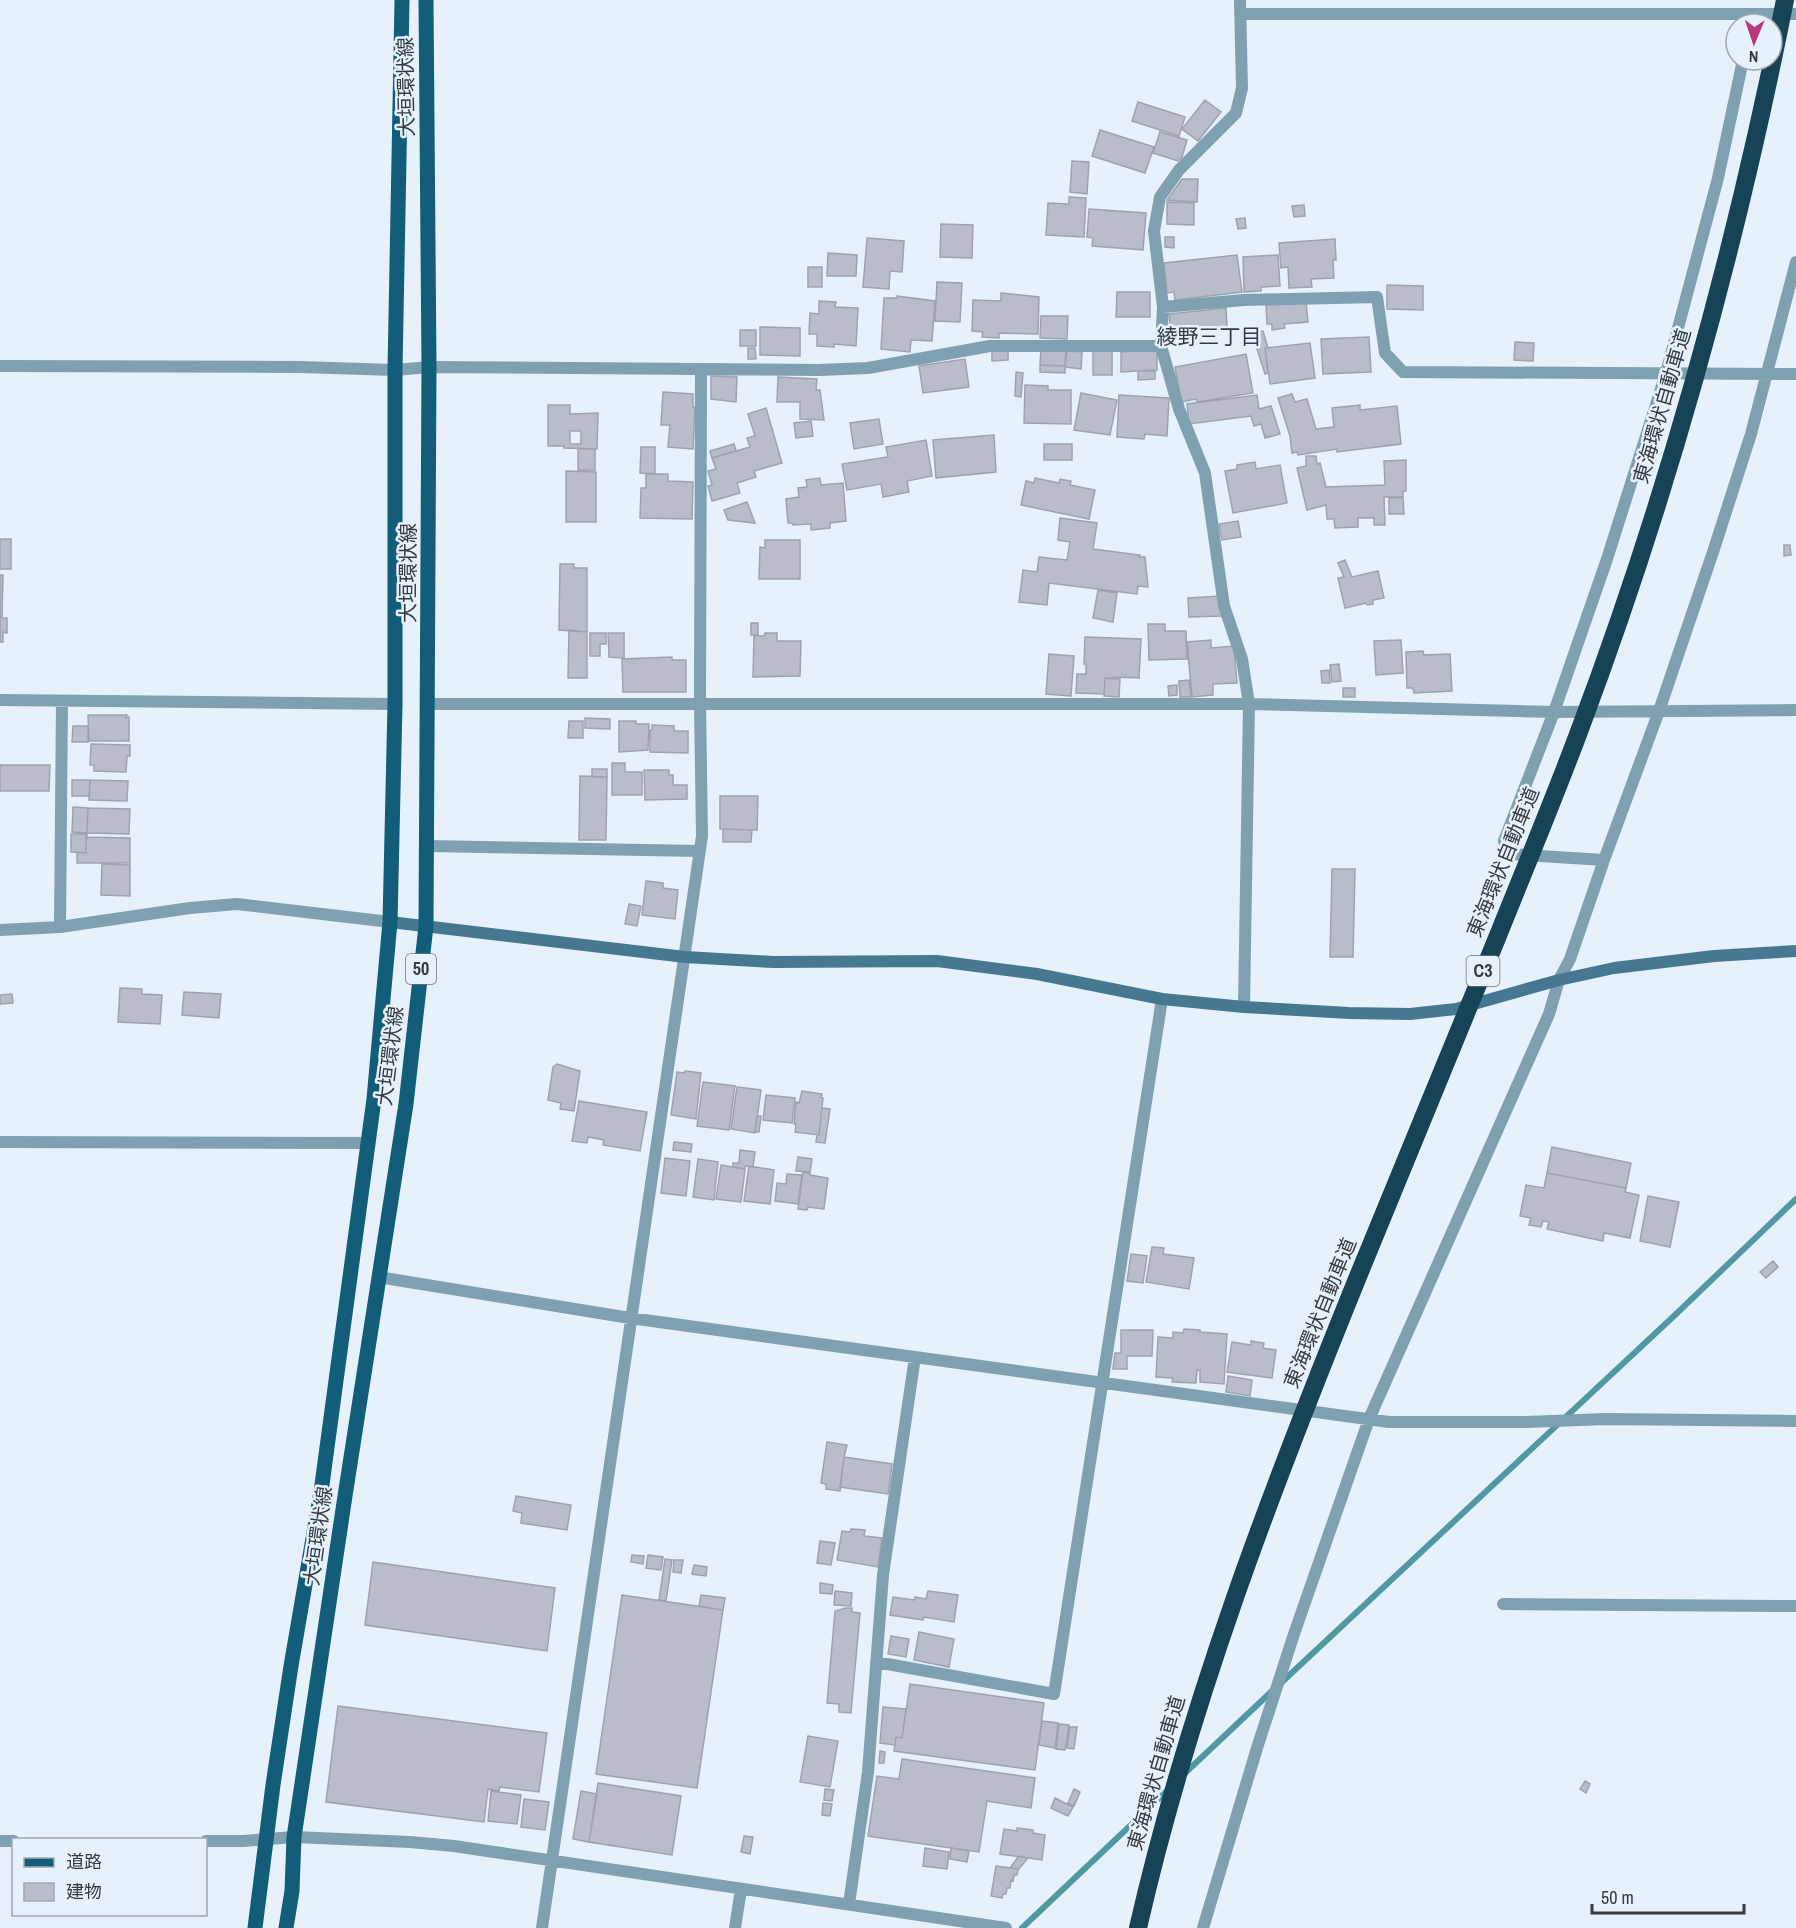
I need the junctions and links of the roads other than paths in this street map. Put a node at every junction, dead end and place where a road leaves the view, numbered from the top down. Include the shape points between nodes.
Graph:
1 (402, 0) edge
2 (426, 0) edge
3 (1240, 0) edge
4 (1785, 0) edge
5 (1240, 14) junction
6 (1724, 19) edge
7 (1740, 72) edge
8 (1796, 262) edge
9 (1163, 307) junction
10 (1161, 346) junction
11 (0, 366) edge
12 (429, 368) junction
13 (701, 369) junction
14 (395, 370) junction
15 (1666, 373) junction
16 (1768, 374) junction
17 (1796, 374) edge
18 (0, 700) edge
19 (62, 701) junction
20 (700, 703) junction
21 (428, 704) junction
22 (1249, 704) junction
23 (395, 705) junction
24 (1796, 710) edge
25 (1659, 711) junction
26 (1554, 712) junction
27 (427, 846) junction
28 (699, 851) junction
29 (1604, 860) junction
30 (390, 922) junction
31 (426, 926) junction
32 (60, 927) junction
33 (0, 930) edge
34 (1796, 951) edge
35 (685, 957) junction
36 (1559, 980) junction
37 (1162, 999) junction
38 (1244, 1007) junction
39 (0, 1142) edge
40 (368, 1143) junction
41 (378, 1277) junction
42 (630, 1318) junction
43 (915, 1357) junction
44 (1102, 1383) junction
45 (1369, 1419) junction
46 (1796, 1420) edge
47 (1503, 1604) dead end
48 (1796, 1606) edge
49 (876, 1662) junction
50 (294, 1837) junction
51 (267, 1839) junction
52 (207, 1841) edge
53 (552, 1860) junction
54 (741, 1889) junction
55 (849, 1904) junction
56 (255, 1928) edge
57 (286, 1928) edge
58 (542, 1928) edge
59 (735, 1928) edge
60 (1006, 1928) edge
61 (1138, 1928) edge
62 (1203, 1928) edge

1 - 14 main road, 大垣環状線 / 50
2 - 12 main road, 大垣環状線 / 50
3 - 5 street
4 - 61 highway, 東海環状自動車道 / C3, bridge via 1725,267 1637,566 1581,728 1339,1325 1234,1597 1187,1742
5 - 6 street
5 - 9 street via 1242,88 1236,113 1179,171 1160,197 1154,231
7 - 15 street via 1718,177
8 - 16 street
9 - 10 street
9 - 15 street via 1244,300 1377,297 1385,352 1403,372
10 - 13 street via 990,345 868,368
10 - 22 street via 1179,409 1205,473 1224,606 1242,659
11 - 14 street
12 - 13 street
12 - 14 street
12 - 21 main road, 大垣環状線 / 50
13 - 20 street
14 - 23 main road, 大垣環状線 / 50
15 - 16 street
15 - 26 street
16 - 17 street
16 - 25 street
18 - 19 street
19 - 23 street
19 - 32 street
20 - 21 street
20 - 22 street
20 - 28 street
21 - 27 main road, 大垣環状線 / 50
22 - 26 street
22 - 38 street
23 - 30 main road, 大垣環状線 / 50
24 - 25 street
25 - 26 street
25 - 29 street
26 - 29 street via 1504,841 1509,854
27 - 28 street
27 - 31 main road, 大垣環状線 / 50
28 - 35 street
29 - 36 street
30 - 31 street
30 - 32 street via 237,904
30 - 40 main road, 大垣環状線 / 50
31 - 35 street
31 - 41 main road, 大垣環状線 / 50 via 405,1104
32 - 33 street
34 - 36 street via 1614,968
35 - 37 street via 773,962 937,961 1037,974
35 - 42 street
36 - 38 street via 1456,1009 1410,1014
36 - 45 street via 1549,1014
37 - 38 street
37 - 44 street
39 - 40 street
40 - 51 main road, 大垣環状線 / 50 via 321,1492
41 - 42 street
41 - 50 main road, 大垣環状線 / 50
42 - 43 street
42 - 53 street
43 - 44 street
43 - 49 street via 883,1575
44 - 45 street
44 - 49 street via 1054,1694
45 - 46 street
45 - 62 street via 1294,1635
47 - 48 street
49 - 55 street via 868,1772
50 - 51 street
50 - 53 street via 410,1842
50 - 57 main road, 大垣環状線 / 50
51 - 52 street
51 - 56 main road, 大垣環状線 / 50
53 - 54 street
53 - 58 street
54 - 55 street
54 - 59 street
55 - 60 street

